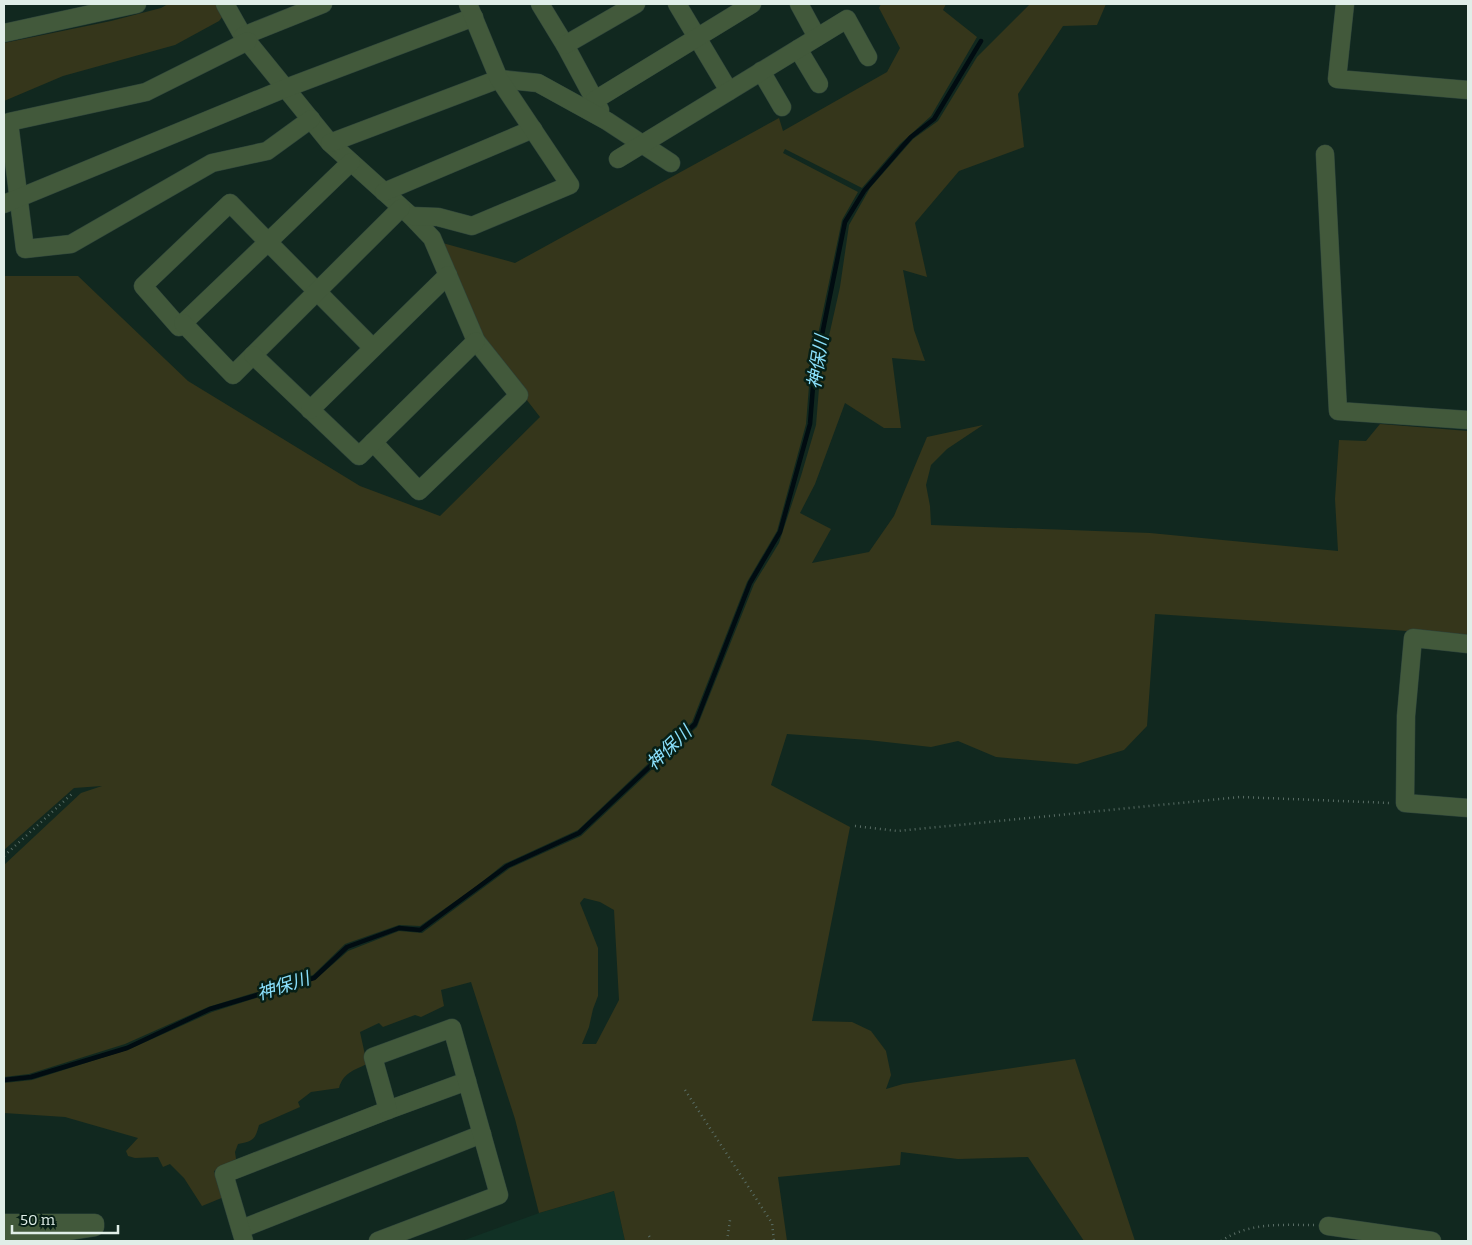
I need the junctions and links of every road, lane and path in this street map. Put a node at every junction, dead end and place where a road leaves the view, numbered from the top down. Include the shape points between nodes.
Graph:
1 (136, 4) edge
2 (225, 4) edge
3 (323, 4) edge
4 (540, 4) edge
5 (636, 4) edge
6 (677, 4) edge
7 (752, 4) edge
8 (799, 4) edge
9 (1345, 4) edge
10 (471, 10) edge
11 (4, 33) edge
12 (817, 37) junction
13 (245, 38) junction
14 (697, 38) junction
15 (565, 45) junction
16 (798, 49) junction
17 (868, 57) dead end
18 (761, 71) junction
19 (499, 79) junction
20 (819, 84) dead end
21 (286, 88) junction
22 (1468, 90) edge
23 (729, 91) junction
24 (595, 100) junction
25 (782, 107) dead end
26 (311, 119) junction
27 (607, 122) junction
28 (533, 130) junction
29 (330, 143) junction
30 (642, 144) junction
31 (1325, 154) dead end
32 (618, 159) dead end
33 (351, 162) junction
34 (671, 162) dead end
35 (384, 192) junction
36 (11, 200) edge
37 (406, 212) junction
38 (268, 242) junction
39 (448, 275) junction
40 (317, 291) junction
41 (184, 323) junction
42 (476, 341) junction
43 (373, 348) junction
44 (253, 355) junction
45 (310, 410) junction
46 (1468, 420) edge
47 (373, 442) junction
48 (1468, 644) edge
49 (74, 792) dead end
50 (1405, 803) junction
51 (1468, 808) edge
52 (855, 826) dead end
53 (4, 856) edge
54 (467, 1081) junction
55 (685, 1090) dead end
56 (388, 1110) junction
57 (482, 1134) junction
58 (730, 1220) dead end
59 (4, 1223) edge
60 (1328, 1226) joint
61 (242, 1235) edge
62 (649, 1236) dead end
63 (4, 1241) edge
64 (378, 1241) edge
65 (652, 1241) edge
66 (726, 1241) edge
67 (774, 1241) edge
68 (1221, 1241) edge
69 (1432, 1241) edge

1 - 11 street
2 - 13 street
3 - 13 street
4 - 15 street
5 - 15 street
6 - 14 street
7 - 14 street
8 - 12 street
9 - 22 street via 1337,79
10 - 19 street
10 - 21 street
12 - 16 street
12 - 17 street via 847,19
13 - 21 street
13 - 36 street via 146,92 9,122
14 - 23 street
14 - 24 street
15 - 24 street
16 - 18 street
16 - 20 street
18 - 23 street
18 - 25 street
19 - 27 street via 538,84
19 - 28 street
19 - 29 street
21 - 26 street
21 - 36 street
23 - 30 street
24 - 27 street
26 - 29 street
26 - 36 street via 267,151 212,163 71,244 25,249
27 - 30 street
28 - 35 street
28 - 37 street via 570,185 472,226
29 - 33 street
30 - 32 street
30 - 34 street
31 - 46 street via 1338,411
33 - 35 street
33 - 38 street
35 - 37 street
37 - 39 street via 432,238
37 - 40 street
38 - 40 street
38 - 41 street
38 - 41 street via 230,203 143,286 179,327
39 - 42 street
39 - 43 street
40 - 43 street
40 - 44 street
41 - 44 street via 233,375
42 - 47 street
42 - 47 street via 519,395 420,491
43 - 45 street
44 - 45 street
45 - 47 street via 359,456
48 - 50 street via 1413,638 1406,716
49 - 53 path
50 - 51 street
50 - 52 path via 1240,797 898,831
54 - 56 street
54 - 56 street via 452,1028 373,1057
54 - 57 street
55 - 67 path via 772,1223
56 - 61 street via 224,1174
57 - 61 street
57 - 64 street via 499,1195
58 - 66 path
59 - 63 street via 96,1224 95,1227
60 - 68 path via 1268,1224 1240,1231
60 - 69 street
62 - 65 path

